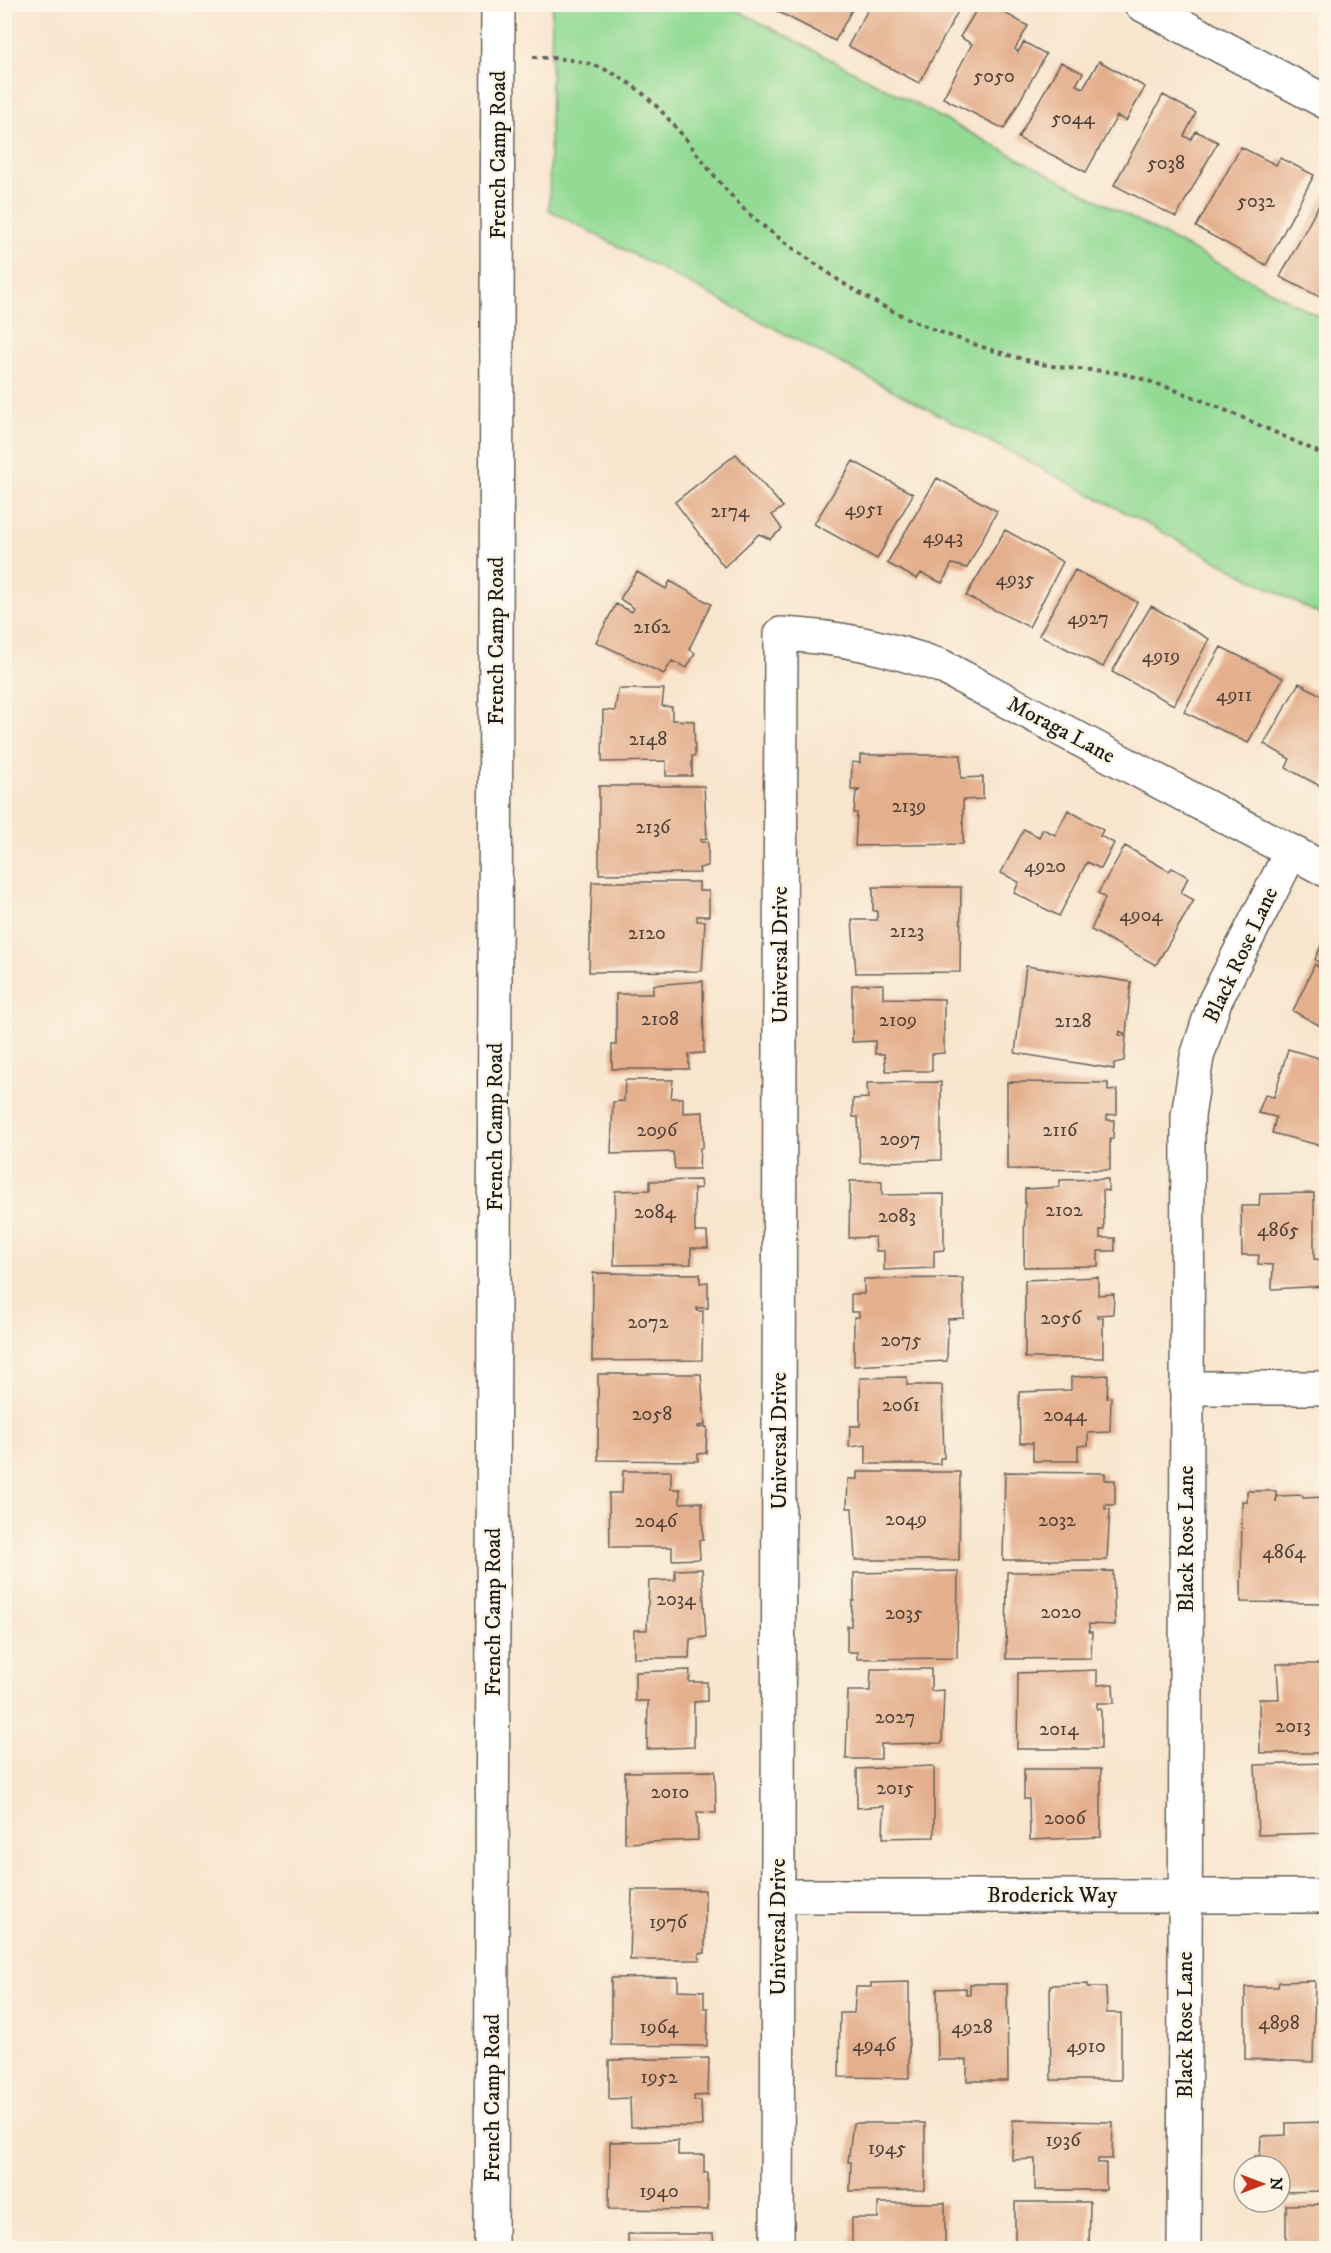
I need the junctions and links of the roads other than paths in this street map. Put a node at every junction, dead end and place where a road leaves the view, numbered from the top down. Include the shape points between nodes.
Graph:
1 (498, 4) edge
2 (1141, 4) edge
3 (1326, 102) edge
4 (781, 634) joint
5 (1291, 852) junction
6 (1326, 870) edge
7 (1186, 1388) junction
8 (1326, 1388) edge
9 (1186, 1895) junction
10 (778, 1896) junction
11 (1326, 1896) edge
12 (491, 2248) edge
13 (777, 2248) edge
14 (1184, 2248) edge

1 - 12 street, French Camp Road
2 - 3 street
4 - 5 street, Moraga Lane via 825,636 886,647 941,666
4 - 10 street, Universal Drive
5 - 6 street, Moraga Lane
5 - 7 street, Black Rose Lane via 1215,1001 1197,1057 1188,1116
7 - 8 street
7 - 9 street, Black Rose Lane
9 - 10 street, Broderick Way
9 - 11 street, Broderick Way
9 - 14 street, Black Rose Lane
10 - 13 street, Universal Drive

